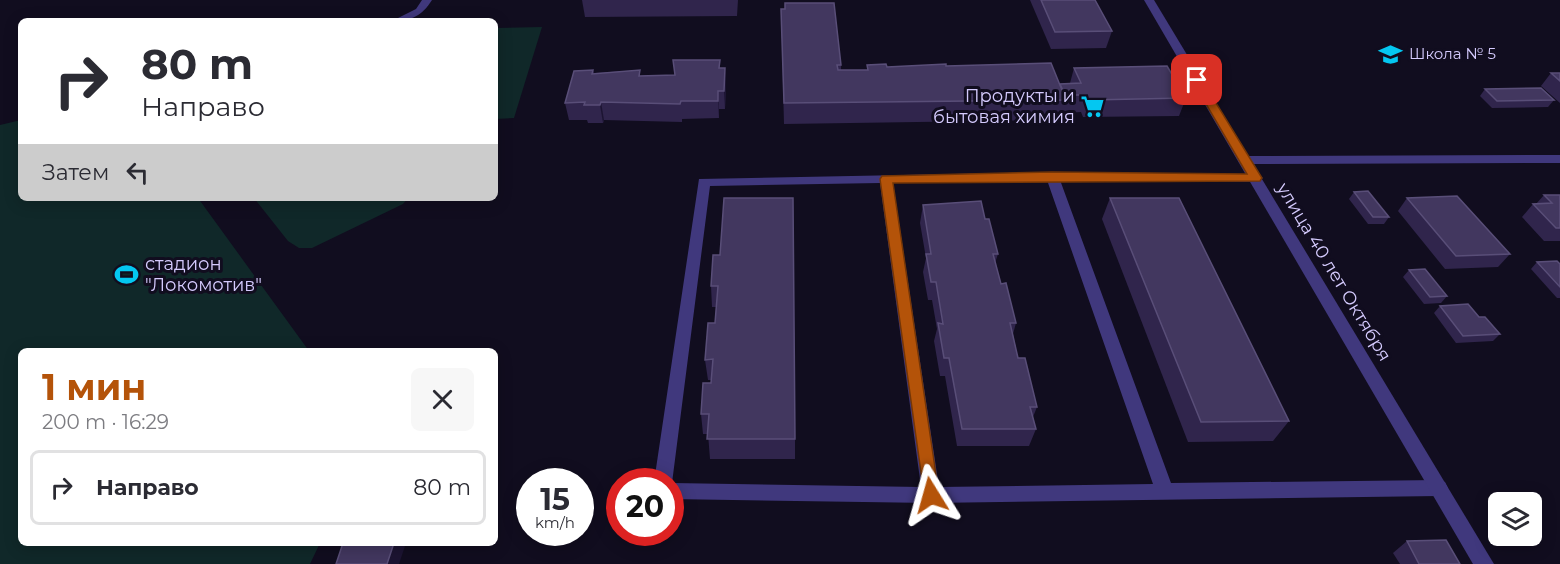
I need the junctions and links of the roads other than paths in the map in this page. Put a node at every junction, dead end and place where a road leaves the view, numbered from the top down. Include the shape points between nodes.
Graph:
1 (427, 0) edge
2 (1149, 0) edge
3 (404, 18) edge
4 (1560, 159) edge
5 (1245, 160) junction
6 (1052, 176) junction
7 (1256, 178) junction
8 (886, 179) junction
9 (665, 468) edge
10 (1439, 488) junction
11 (684, 491) edge
12 (1165, 492) junction
13 (931, 495) junction
14 (1484, 564) edge

1 - 3 street via 420,11
2 - 5 street, улица 40 лет Октября
4 - 5 street
5 - 7 street, улица 40 лет Октября
6 - 7 street
6 - 8 street
6 - 12 street
7 - 10 street, улица 40 лет Октября
8 - 9 street via 704,182
8 - 13 street
10 - 12 street
10 - 14 street, улица 40 лет Октября
11 - 13 street
12 - 13 street

